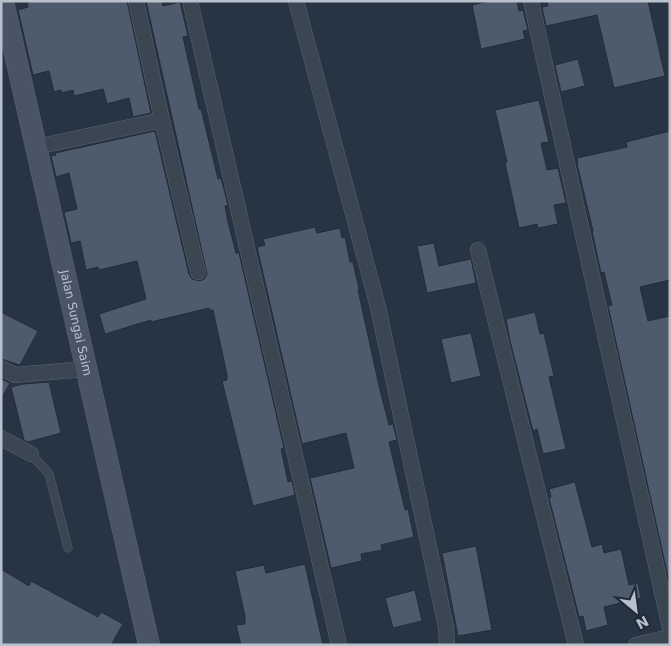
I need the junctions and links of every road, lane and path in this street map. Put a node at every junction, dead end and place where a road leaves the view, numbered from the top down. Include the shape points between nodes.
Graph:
1 (3, 1) edge
2 (136, 1) edge
3 (190, 1) edge
4 (296, 1) edge
5 (531, 1) edge
6 (162, 120) junction
7 (36, 147) junction
8 (478, 250) dead end
9 (198, 272) dead end
10 (1, 368) edge
11 (86, 369) junction
12 (1, 438) edge
13 (31, 454) joint
14 (68, 548) dead end
15 (670, 628) edge
16 (670, 637) edge
17 (149, 645) edge
18 (339, 645) edge
19 (447, 645) edge
20 (576, 645) edge
21 (636, 645) edge

1 - 7 street, Jalan Sungai Saim
2 - 6 street
3 - 18 street
4 - 19 street via 378,307 444,617
5 - 15 street
6 - 7 street
6 - 9 street
7 - 11 street, Jalan Sungai Saim
8 - 20 street
10 - 11 street via 15,375
11 - 17 street, Jalan Sungai Saim
12 - 13 street
13 - 14 lane via 49,474
16 - 21 street

